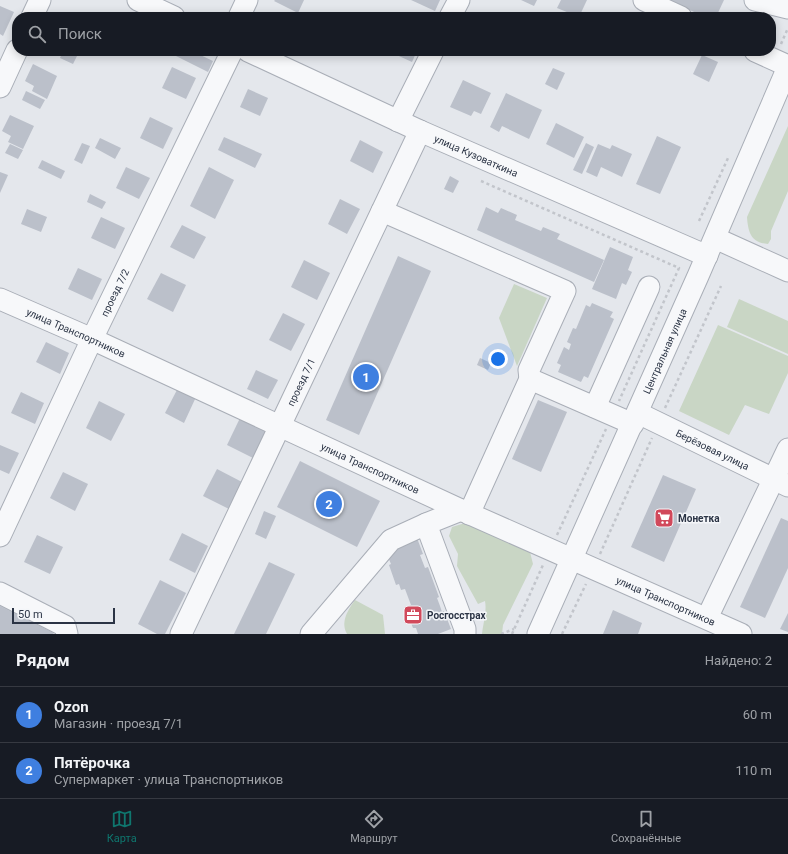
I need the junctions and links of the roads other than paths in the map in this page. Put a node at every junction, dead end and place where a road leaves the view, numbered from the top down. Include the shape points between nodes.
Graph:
1 (40, 0) edge
2 (138, 0) edge
3 (247, 0) edge
4 (459, 0) edge
5 (644, 0) edge
6 (755, 0) edge
7 (788, 8) edge
8 (34, 12) edge
9 (163, 12) edge
10 (241, 12) edge
11 (453, 12) edge
12 (670, 12) edge
13 (14, 56) edge
14 (230, 56) edge
15 (259, 56) edge
16 (430, 56) edge
17 (765, 56) edge
18 (788, 67) edge
19 (0, 86) edge
20 (398, 121) junction
21 (420, 131) junction
22 (382, 211) junction
23 (711, 247) junction
24 (788, 271) edge
25 (649, 287) dead end
26 (0, 299) edge
27 (92, 339) junction
28 (530, 379) junction
29 (604, 411) junction
30 (636, 418) junction
31 (280, 428) junction
32 (788, 449) edge
33 (781, 483) edge
34 (465, 512) junction
35 (426, 524) junction
36 (0, 536) edge
37 (572, 559) junction
38 (0, 593) edge
39 (708, 618) junction
40 (67, 634) edge
41 (181, 634) edge
42 (311, 634) edge
43 (465, 634) edge
44 (538, 634) edge
45 (741, 634) edge

1 - 8 street
2 - 9 street
3 - 10 street
4 - 11 street
5 - 12 street
6 - 7 street
13 - 19 street
14 - 27 street, проезд 7/2
15 - 20 street, улица Кузоваткина
16 - 20 street
17 - 18 street
18 - 23 street, Центральная улица
20 - 21 street, улица Кузоваткина
21 - 22 street, проезд 7/1
21 - 23 street, улица Кузоваткина
22 - 28 street via 565,292 529,370
22 - 31 street, проезд 7/1
23 - 24 street, улица Кузоваткина
23 - 30 street, Центральная улица
25 - 29 street
26 - 27 street, улица Транспортников
27 - 31 street, улица Транспортников
27 - 36 street, проезд 7/2
28 - 29 street, Берёзовая улица
28 - 34 street
29 - 30 street, Берёзовая улица
30 - 33 street, Берёзовая улица via 658,423
30 - 37 street, Центральная улица
31 - 34 street, улица Транспортников
31 - 41 street, проезд 7/1
32 - 33 street
33 - 39 street
34 - 35 street
34 - 37 street, улица Транспортников
35 - 42 street via 391,540
35 - 43 street
37 - 39 street, улица Транспортников
37 - 44 street, Центральная улица
38 - 40 street via 65,626
39 - 45 street, улица Транспортников

